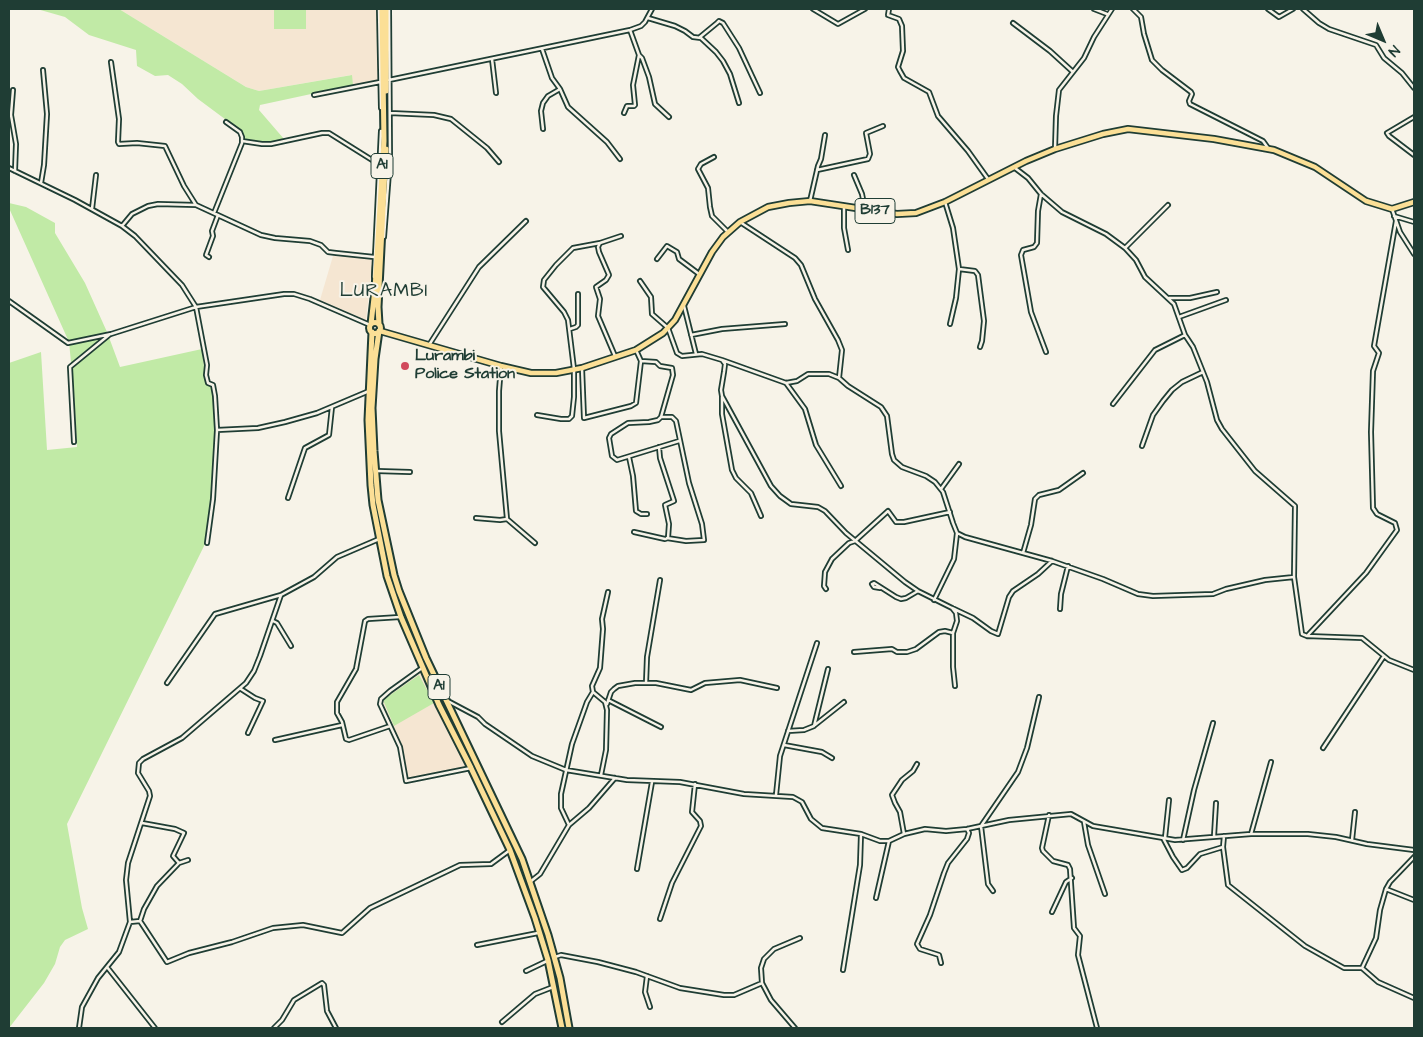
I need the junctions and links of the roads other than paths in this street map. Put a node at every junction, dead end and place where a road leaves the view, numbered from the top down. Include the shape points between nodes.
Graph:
1 (384, 9) edge
2 (652, 9) edge
3 (813, 9) edge
4 (865, 9) edge
5 (889, 9) edge
6 (1094, 9) edge
7 (1112, 9) edge
8 (1133, 9) edge
9 (1268, 9) edge
10 (1293, 9) edge
11 (1303, 9) edge
12 (1107, 14) junction
13 (648, 18) junction
14 (1013, 23) dead end
15 (630, 30) junction
16 (700, 37) junction
17 (542, 49) junction
18 (638, 55) junction
19 (492, 59) junction
20 (111, 62) dead end
21 (43, 70) dead end
22 (1074, 72) junction
23 (389, 80) junction
24 (380, 82) junction
25 (1414, 88) edge
26 (560, 89) junction
27 (14, 90) dead end
28 (496, 92) dead end
29 (760, 93) dead end
30 (314, 95) dead end
31 (739, 103) dead end
32 (624, 112) dead end
33 (390, 114) junction
34 (669, 117) dead end
35 (1414, 117) edge
36 (226, 122) dead end
37 (883, 126) dead end
38 (543, 129) dead end
39 (825, 135) dead end
40 (242, 141) junction
41 (1055, 148) junction
42 (1268, 148) junction
43 (1414, 155) edge
44 (714, 157) dead end
45 (620, 159) dead end
46 (499, 162) dead end
47 (380, 165) junction
48 (1014, 167) junction
49 (9, 168) edge
50 (818, 170) junction
51 (15, 171) junction
52 (96, 175) dead end
53 (854, 175) dead end
54 (989, 180) junction
55 (41, 183) junction
56 (1041, 194) junction
57 (810, 201) junction
58 (945, 202) junction
59 (1414, 202) edge
60 (196, 205) junction
61 (1168, 205) dead end
62 (844, 206) junction
63 (864, 209) junction
64 (1392, 209) junction
65 (92, 210) junction
66 (214, 213) junction
67 (218, 215) junction
68 (1394, 216) junction
69 (526, 221) dead end
70 (1396, 221) junction
71 (740, 222) junction
72 (1414, 222) edge
73 (122, 226) junction
74 (728, 232) junction
75 (620, 236) dead end
76 (600, 243) junction
77 (1125, 248) junction
78 (848, 250) dead end
79 (1414, 254) edge
80 (381, 256) junction
81 (209, 257) dead end
82 (374, 257) junction
83 (657, 259) dead end
84 (959, 269) junction
85 (700, 275) junction
86 (640, 281) dead end
87 (375, 289) junction
88 (1217, 292) dead end
89 (578, 294) dead end
90 (1169, 298) junction
91 (9, 300) edge
92 (1226, 300) dead end
93 (684, 305) junction
94 (196, 307) junction
95 (1179, 317) junction
96 (371, 324) junction
97 (379, 324) junction
98 (785, 324) dead end
99 (950, 324) dead end
100 (668, 328) junction
101 (570, 329) junction
102 (380, 331) junction
103 (372, 332) junction
104 (110, 334) junction
105 (691, 335) junction
106 (1185, 335) junction
107 (429, 345) junction
108 (980, 347) dead end
109 (636, 350) junction
110 (1046, 352) dead end
111 (696, 354) junction
112 (616, 357) junction
113 (722, 360) junction
114 (641, 361) junction
115 (501, 366) junction
116 (582, 368) junction
117 (574, 369) junction
118 (1203, 372) junction
119 (839, 378) junction
120 (786, 383) junction
121 (369, 391) junction
122 (722, 396) junction
123 (1113, 404) dead end
124 (332, 407) junction
125 (537, 415) dead end
126 (661, 417) junction
127 (217, 430) junction
128 (679, 441) junction
129 (74, 442) dead end
130 (1142, 446) dead end
131 (659, 447) junction
132 (629, 457) junction
133 (959, 464) dead end
134 (375, 471) junction
135 (410, 472) dead end
136 (1082, 474) dead end
137 (841, 486) dead end
138 (941, 489) junction
139 (288, 498) dead end
140 (950, 512) junction
141 (647, 514) dead end
142 (760, 516) dead end
143 (476, 518) dead end
144 (507, 519) junction
145 (634, 532) dead end
146 (957, 533) junction
147 (667, 538) junction
148 (379, 539) junction
149 (855, 541) junction
150 (207, 543) dead end
151 (536, 543) dead end
152 (1023, 553) junction
153 (1052, 561) junction
154 (1068, 566) junction
155 (1294, 577) junction
156 (660, 580) dead end
157 (880, 588) dead end
158 (826, 589) dead end
159 (918, 591) junction
160 (608, 592) dead end
161 (281, 596) junction
162 (934, 600) junction
163 (952, 608) junction
164 (1060, 609) dead end
165 (401, 617) junction
166 (272, 621) junction
167 (953, 633) junction
168 (1307, 636) junction
169 (817, 643) dead end
170 (291, 646) dead end
171 (854, 652) dead end
172 (1384, 656) junction
173 (423, 667) junction
174 (828, 669) dead end
175 (1414, 670) edge
176 (167, 683) dead end
177 (646, 683) junction
178 (955, 686) dead end
179 (240, 688) junction
180 (776, 688) dead end
181 (593, 692) junction
182 (1039, 697) dead end
183 (445, 699) junction
184 (608, 700) junction
185 (844, 702) dead end
186 (607, 704) junction
187 (1213, 723) dead end
188 (342, 725) junction
189 (390, 726) junction
190 (814, 726) junction
191 (661, 727) dead end
192 (788, 731) junction
193 (248, 733) dead end
194 (275, 740) dead end
195 (784, 745) junction
196 (1323, 748) dead end
197 (832, 758) dead end
198 (1271, 762) dead end
199 (917, 764) dead end
200 (472, 768) junction
201 (566, 770) junction
202 (601, 775) junction
203 (615, 778) junction
204 (652, 782) junction
205 (695, 784) junction
206 (776, 795) junction
207 (1169, 800) dead end
208 (1216, 803) dead end
209 (1355, 812) dead end
210 (1049, 815) junction
211 (1084, 822) junction
212 (142, 823) junction
213 (569, 825) junction
214 (981, 826) junction
215 (967, 829) junction
216 (861, 834) junction
217 (904, 834) junction
218 (1252, 834) junction
219 (1214, 836) junction
220 (1224, 836) junction
221 (1164, 838) junction
222 (1183, 840) junction
223 (1352, 840) junction
224 (889, 841) junction
225 (1223, 848) junction
226 (510, 850) junction
227 (1414, 850) edge
228 (1414, 857) edge
229 (188, 860) dead end
230 (179, 863) junction
231 (637, 869) dead end
232 (1072, 878) junction
233 (529, 883) junction
234 (1386, 889) junction
235 (993, 891) dead end
236 (1105, 894) dead end
237 (876, 898) dead end
238 (1414, 900) edge
239 (1052, 912) dead end
240 (660, 918) dead end
241 (140, 921) junction
242 (130, 922) junction
243 (540, 933) junction
244 (800, 938) dead end
245 (477, 945) dead end
246 (551, 959) junction
247 (941, 963) dead end
248 (107, 967) junction
249 (1362, 968) junction
250 (843, 970) dead end
251 (526, 972) dead end
252 (647, 976) junction
253 (762, 983) junction
254 (554, 987) junction
255 (1414, 998) edge
256 (650, 1006) dead end
257 (502, 1022) dead end
258 (79, 1028) edge
259 (155, 1028) edge
260 (274, 1028) edge
261 (336, 1028) edge
262 (562, 1028) edge
263 (569, 1028) edge
264 (795, 1028) edge
265 (1097, 1028) edge

1 - 23 street
1 - 24 street
1 - 80 highway, A1 via 387,144
1 - 87 highway, A1 via 384,141
2 - 13 street
3 - 4 street via 838,24
5 - 54 street via 888,15 899,19 902,26 900,72 904,78 928,92 938,116
6 - 12 street
7 - 12 street
8 - 42 street via 1141,17 1152,60 1191,92 1190,104 1264,140
9 - 10 street via 1279,17
11 - 25 street via 1328,28 1378,46 1384,58
12 - 22 street
13 - 15 street via 641,26
13 - 16 street
14 - 22 street
15 - 17 street
15 - 18 street
16 - 29 street via 721,22 739,48
16 - 31 street via 716,52 730,74
17 - 19 street
17 - 26 street via 552,78
18 - 32 street via 633,85 635,105 627,106
18 - 34 street via 647,70 655,104
19 - 23 street
19 - 28 street
20 - 60 street via 119,144 165,146
21 - 55 street via 47,114
22 - 41 street via 1058,93
23 - 33 street
24 - 30 street
24 - 47 street
26 - 38 street via 543,103
26 - 45 street via 568,107 607,142
27 - 51 street
33 - 46 street via 434,115 451,119
33 - 80 street via 388,186
35 - 43 street via 1387,133
36 - 40 street via 240,132
37 - 50 street via 866,133 868,159
39 - 50 street
40 - 47 street via 271,144 329,133
40 - 66 street
41 - 42 main road, B137 via 1128,129
41 - 48 main road, B137
42 - 64 main road, B137 via 1314,167 1366,201
44 - 74 street via 698,169 708,188 712,216
47 - 82 street
48 - 54 main road, B137
48 - 56 street
49 - 51 street
50 - 57 street
51 - 55 street
52 - 65 street
53 - 63 street
54 - 58 main road, B137
55 - 65 street
56 - 77 street via 1062,212 1106,234
56 - 110 street via 1036,243 1032,248 1023,250 1021,255 1031,312
57 - 62 main road, B137
57 - 71 main road, B137 via 768,207
58 - 63 main road, B137 via 907,214
58 - 84 street via 953,228
59 - 64 main road
60 - 66 street
60 - 73 street via 148,206 132,214
61 - 77 street
62 - 63 main road, B137
62 - 78 street
64 - 68 street
65 - 73 street
66 - 67 street
67 - 81 street via 206,255
67 - 82 street via 261,235 310,241 328,252
68 - 70 street
68 - 72 street
69 - 107 street via 479,266
70 - 79 street
70 - 168 street via 1374,346 1379,352 1373,371 1371,432 1373,508 1377,514 1395,523 1397,530 1366,573
71 - 74 main road, B137
71 - 119 street via 801,265 842,350
73 - 94 street via 182,285
74 - 85 main road, B137
75 - 76 street
76 - 101 street via 573,248 543,284 564,312
76 - 112 street via 598,247 609,275 596,287 600,299 598,316
77 - 90 street via 1145,276
80 - 97 highway, A1
82 - 87 street
83 - 85 street via 667,246
84 - 99 street
84 - 108 street via 975,271 978,275 984,321
85 - 93 main road, B137
86 - 100 street via 651,297 652,314
87 - 96 highway, A1
88 - 90 street via 1190,298
89 - 101 street via 578,325
90 - 95 street
91 - 104 street via 68,343
92 - 95 street
93 - 100 main road, B137
93 - 105 street
94 - 96 street via 294,294
94 - 104 street
94 - 127 street via 206,375 215,396
95 - 106 street
96 - 97 highway
96 - 103 highway, A1
97 - 102 highway, A1
98 - 105 street
100 - 109 main road, B137
100 - 111 street via 677,353 682,356
101 - 117 street
102 - 103 highway
102 - 107 main road, B137
102 - 134 highway, A1 via 372,408
103 - 121 highway, A1
104 - 129 street via 70,367
105 - 111 street
106 - 118 street
106 - 123 street via 1155,350
107 - 115 main road, B137
109 - 112 main road, B137
109 - 114 street
111 - 113 street
112 - 116 main road, B137
113 - 120 street
113 - 122 street
114 - 116 street via 635,405 585,419
114 - 126 street via 672,368 673,375
115 - 117 main road, B137 via 543,374
115 - 144 street via 499,431
116 - 117 main road, B137
117 - 125 street via 572,416 561,419
118 - 130 street via 1172,390 1153,415
118 - 155 street via 1217,420 1226,436 1262,478 1294,504
119 - 120 street via 814,373
119 - 138 street via 885,411 892,454 898,464 932,479
120 - 137 street via 805,409 816,445
121 - 124 street
121 - 148 highway, A1 via 370,485
122 - 142 street via 732,470 751,493
122 - 149 street via 771,486 791,504 818,507 825,511
124 - 127 street via 258,428
124 - 139 street via 328,435 305,448
126 - 128 street via 674,418
126 - 132 street via 649,422 628,423 610,435 614,458
127 - 150 street
128 - 131 street
128 - 147 street via 704,540
131 - 132 street
131 - 147 street via 674,501 665,505 669,524
132 - 141 street via 636,511
133 - 138 street
134 - 135 street
134 - 183 highway, A1 via 396,583
136 - 152 street via 1059,490 1035,499
138 - 140 street
140 - 146 street
140 - 149 street via 897,522 888,511
143 - 144 street
144 - 151 street
145 - 147 street
146 - 152 street
146 - 162 street via 954,560
148 - 161 street via 337,557 314,577
148 - 165 highway, A1
149 - 158 street via 832,558 825,572
149 - 159 street
152 - 153 street
153 - 154 street
153 - 163 street via 1012,592 998,634
154 - 155 street via 1138,594 1153,596 1213,594 1265,580
154 - 164 street
155 - 168 street via 1301,630
156 - 177 street via 647,657
157 - 159 street via 902,599
159 - 162 street
160 - 181 street via 602,619 600,668 592,686
161 - 166 street
161 - 176 street via 214,614
162 - 163 street
163 - 167 street via 957,621
165 - 173 highway, A1
165 - 188 street via 365,621 356,670 337,702
166 - 170 street via 277,623
166 - 179 street via 251,678
167 - 171 street via 939,632 907,652 892,649
167 - 178 street
168 - 172 street via 1362,638
169 - 192 street
172 - 175 street
172 - 196 street
173 - 189 street via 381,699 380,704
173 - 200 highway, A1
174 - 190 street
177 - 180 street via 691,690 706,683 740,680
177 - 184 street via 618,686
179 - 193 street via 263,701
179 - 212 street via 182,738 139,763 138,773 150,796
181 - 186 street
181 - 201 street via 572,744
182 - 214 street via 1018,772
183 - 201 street via 478,717 532,756
183 - 233 highway, A1 via 522,860
184 - 186 street
184 - 191 street
185 - 190 street
186 - 202 street via 606,750
187 - 222 street
188 - 189 street via 349,740
188 - 194 street
189 - 200 street via 400,748 406,781
190 - 192 street
192 - 195 street
195 - 197 street via 822,752
195 - 206 street
198 - 218 street
199 - 217 street via 892,795 900,812
200 - 226 highway, A1
201 - 202 street
201 - 213 street via 561,804
202 - 203 street
203 - 204 street
203 - 213 street
204 - 205 street
204 - 231 street
205 - 206 street via 744,794
205 - 240 street via 692,810 701,826 670,888
206 - 216 street via 799,800 811,819 822,828
207 - 221 street
208 - 219 street
209 - 223 street
210 - 211 street via 1071,814
210 - 214 street
210 - 232 street via 1043,851 1053,861 1068,865
211 - 221 street
211 - 236 street via 1088,845
212 - 230 street via 184,833 173,856
212 - 242 street via 126,880
213 - 233 street via 540,874
214 - 215 street
214 - 235 street via 988,884
215 - 217 street
215 - 247 street via 967,839 948,863 917,944 920,949 939,955
216 - 224 street
216 - 250 street via 860,865
217 - 224 street
218 - 220 street
218 - 223 street via 1308,834
219 - 220 street
219 - 222 street
220 - 225 street
221 - 222 street
221 - 225 street via 1182,870 1200,854
223 - 227 street
224 - 237 street
225 - 249 street via 1226,882 1230,887 1305,946 1344,968
226 - 241 street via 491,864 460,865 370,908 342,933 303,925 273,928 167,962
226 - 243 highway, A1
228 - 234 street
229 - 230 street
230 - 241 street via 157,886
232 - 239 street via 1066,882
232 - 265 street via 1074,928 1080,936 1078,955
233 - 246 highway, A1 via 542,917
234 - 238 street
234 - 249 street via 1376,938
241 - 242 street
242 - 248 street via 118,952
243 - 245 street
243 - 246 highway, A1
244 - 253 street via 774,949 764,959
246 - 251 street
246 - 252 street via 561,955
246 - 254 highway, A1
246 - 263 highway, A1 via 560,978
248 - 258 street via 82,1007
248 - 259 street
249 - 255 street via 1378,982
252 - 253 street via 680,988 724,995 734,995
252 - 256 street via 645,992
253 - 264 street via 775,1006
254 - 257 street via 535,994
254 - 262 highway, A1
260 - 261 street via 294,1000 322,983 328,1012

